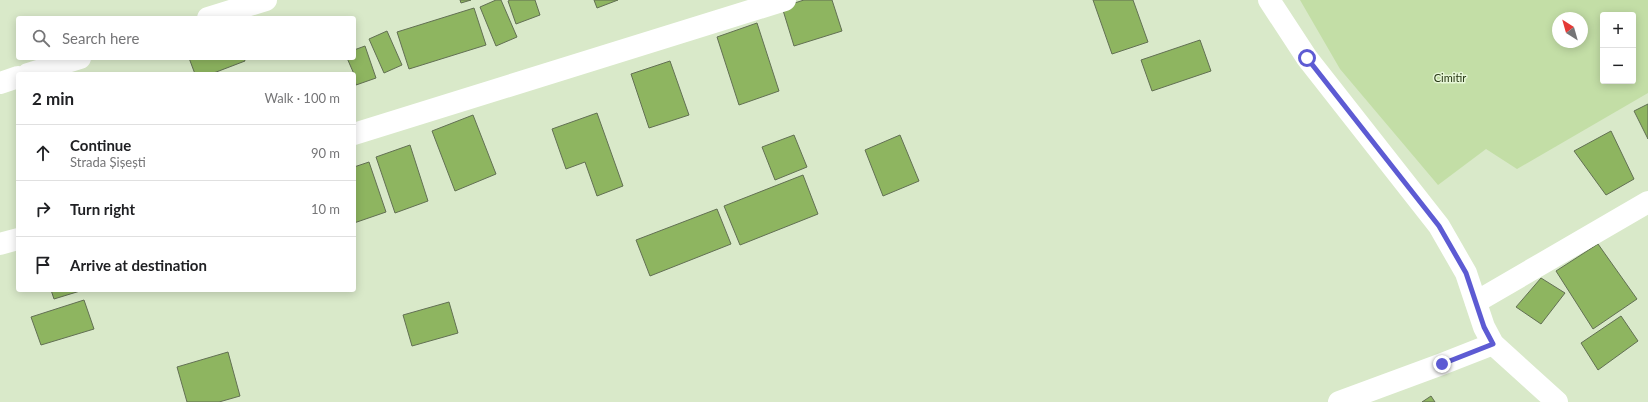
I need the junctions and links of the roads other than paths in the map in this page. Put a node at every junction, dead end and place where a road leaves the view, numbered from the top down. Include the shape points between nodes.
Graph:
1 (266, 0) edge
2 (785, 0) edge
3 (1269, 0) edge
4 (214, 16) edge
5 (74, 60) edge
6 (34, 72) edge
7 (16, 78) edge
8 (0, 83) edge
9 (356, 133) edge
10 (1648, 202) edge
11 (16, 240) edge
12 (0, 244) edge
13 (1476, 302) junction
14 (1493, 344) junction
15 (1339, 402) edge
16 (1557, 402) edge

1 - 4 street
2 - 9 street
3 - 13 street via 1307,58 1439,226 1466,273
5 - 6 street
7 - 8 street
10 - 13 street
11 - 12 street
13 - 14 street
14 - 15 street
14 - 16 street

